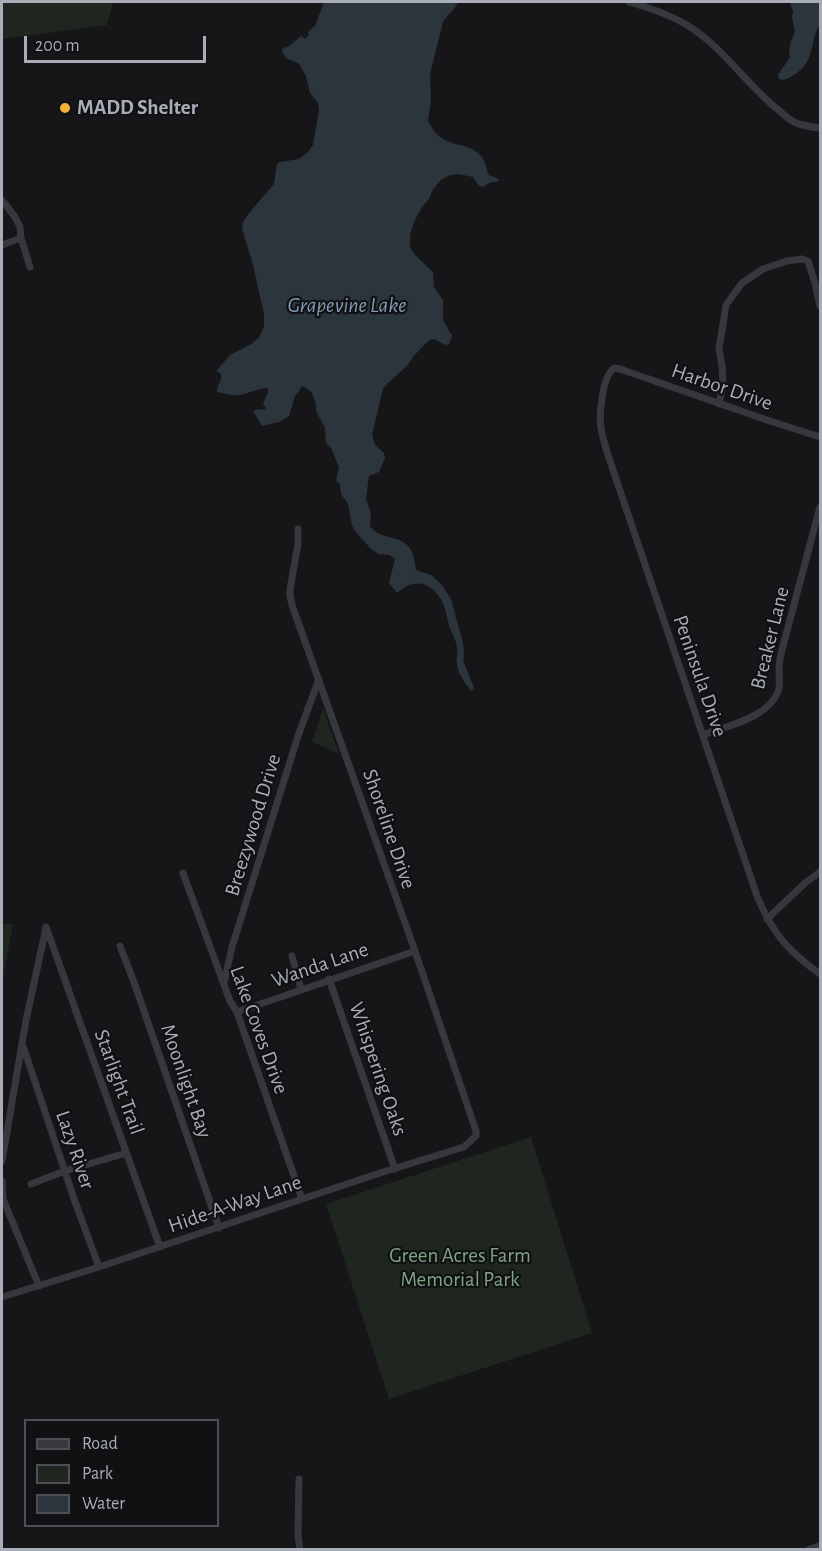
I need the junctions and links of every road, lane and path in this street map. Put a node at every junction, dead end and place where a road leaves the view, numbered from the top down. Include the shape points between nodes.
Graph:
1 (629, 2) edge
2 (820, 128) edge
3 (2, 200) edge
4 (21, 238) junction
5 (2, 245) edge
6 (30, 267) dead end
7 (820, 306) edge
8 (614, 368) joint
9 (718, 404) junction
10 (820, 437) edge
11 (820, 507) edge
12 (298, 530) dead end
13 (319, 679) junction
14 (702, 735) junction
15 (820, 872) edge
16 (183, 873) dead end
17 (767, 919) junction
18 (120, 946) dead end
19 (415, 951) junction
20 (292, 956) dead end
21 (820, 974) edge
22 (329, 979) junction
23 (224, 983) junction
24 (301, 989) junction
25 (237, 1012) junction
26 (22, 1043) junction
27 (476, 1136) joint
28 (126, 1153) junction
29 (2, 1161) edge
30 (395, 1169) junction
31 (65, 1171) junction
32 (2, 1181) edge
33 (31, 1184) dead end
34 (302, 1199) junction
35 (219, 1228) junction
36 (160, 1247) junction
37 (99, 1267) junction
38 (39, 1286) junction
39 (2, 1297) edge
40 (299, 1479) dead end
41 (820, 1546) edge
42 (300, 1550) edge
43 (808, 1550) edge

1 - 2 street via 698,32 789,119
3 - 4 street via 15,217
4 - 5 street
4 - 6 street
7 - 9 street via 808,261 802,259 763,269 742,283 726,305 719,349 723,386
8 - 9 street, Harbor Drive
8 - 14 street, Peninsula Drive via 606,378 601,429
9 - 10 street, Harbor Drive
11 - 14 street, Breaker Lane via 778,667 779,688 775,696 761,713
12 - 13 street, Shoreline Drive via 290,596
13 - 19 street, Shoreline Drive
13 - 23 street, Breezywood Drive via 232,947
14 - 17 street, Peninsula Drive
15 - 17 street
16 - 23 street, Lake Coves Drive
17 - 21 street, Peninsula Drive via 791,951
18 - 35 street, Moonlight Bay
19 - 22 street, Wanda Lane
19 - 27 street, Shoreline Drive
20 - 24 street
22 - 24 street, Wanda Lane
22 - 30 street, Whispering Oaks
23 - 25 street, Lake Coves Drive
24 - 25 street, Wanda Lane
25 - 34 street, Lake Coves Drive
26 - 28 street, Starlight Trail via 46,927
26 - 29 street
26 - 31 street, Lazy River
27 - 30 street, Hide-A-Way Lane via 466,1146
28 - 31 street
28 - 36 street, Starlight Trail
30 - 34 street, Hide-A-Way Lane
31 - 33 street
31 - 37 street, Lazy River
32 - 38 street via 3,1198
34 - 35 street, Hide-A-Way Lane
35 - 36 street, Hide-A-Way Lane
36 - 37 street, Hide-A-Way Lane
37 - 38 street, Hide-A-Way Lane
38 - 39 street, Hide-A-Way Lane
40 - 42 street
41 - 43 street

